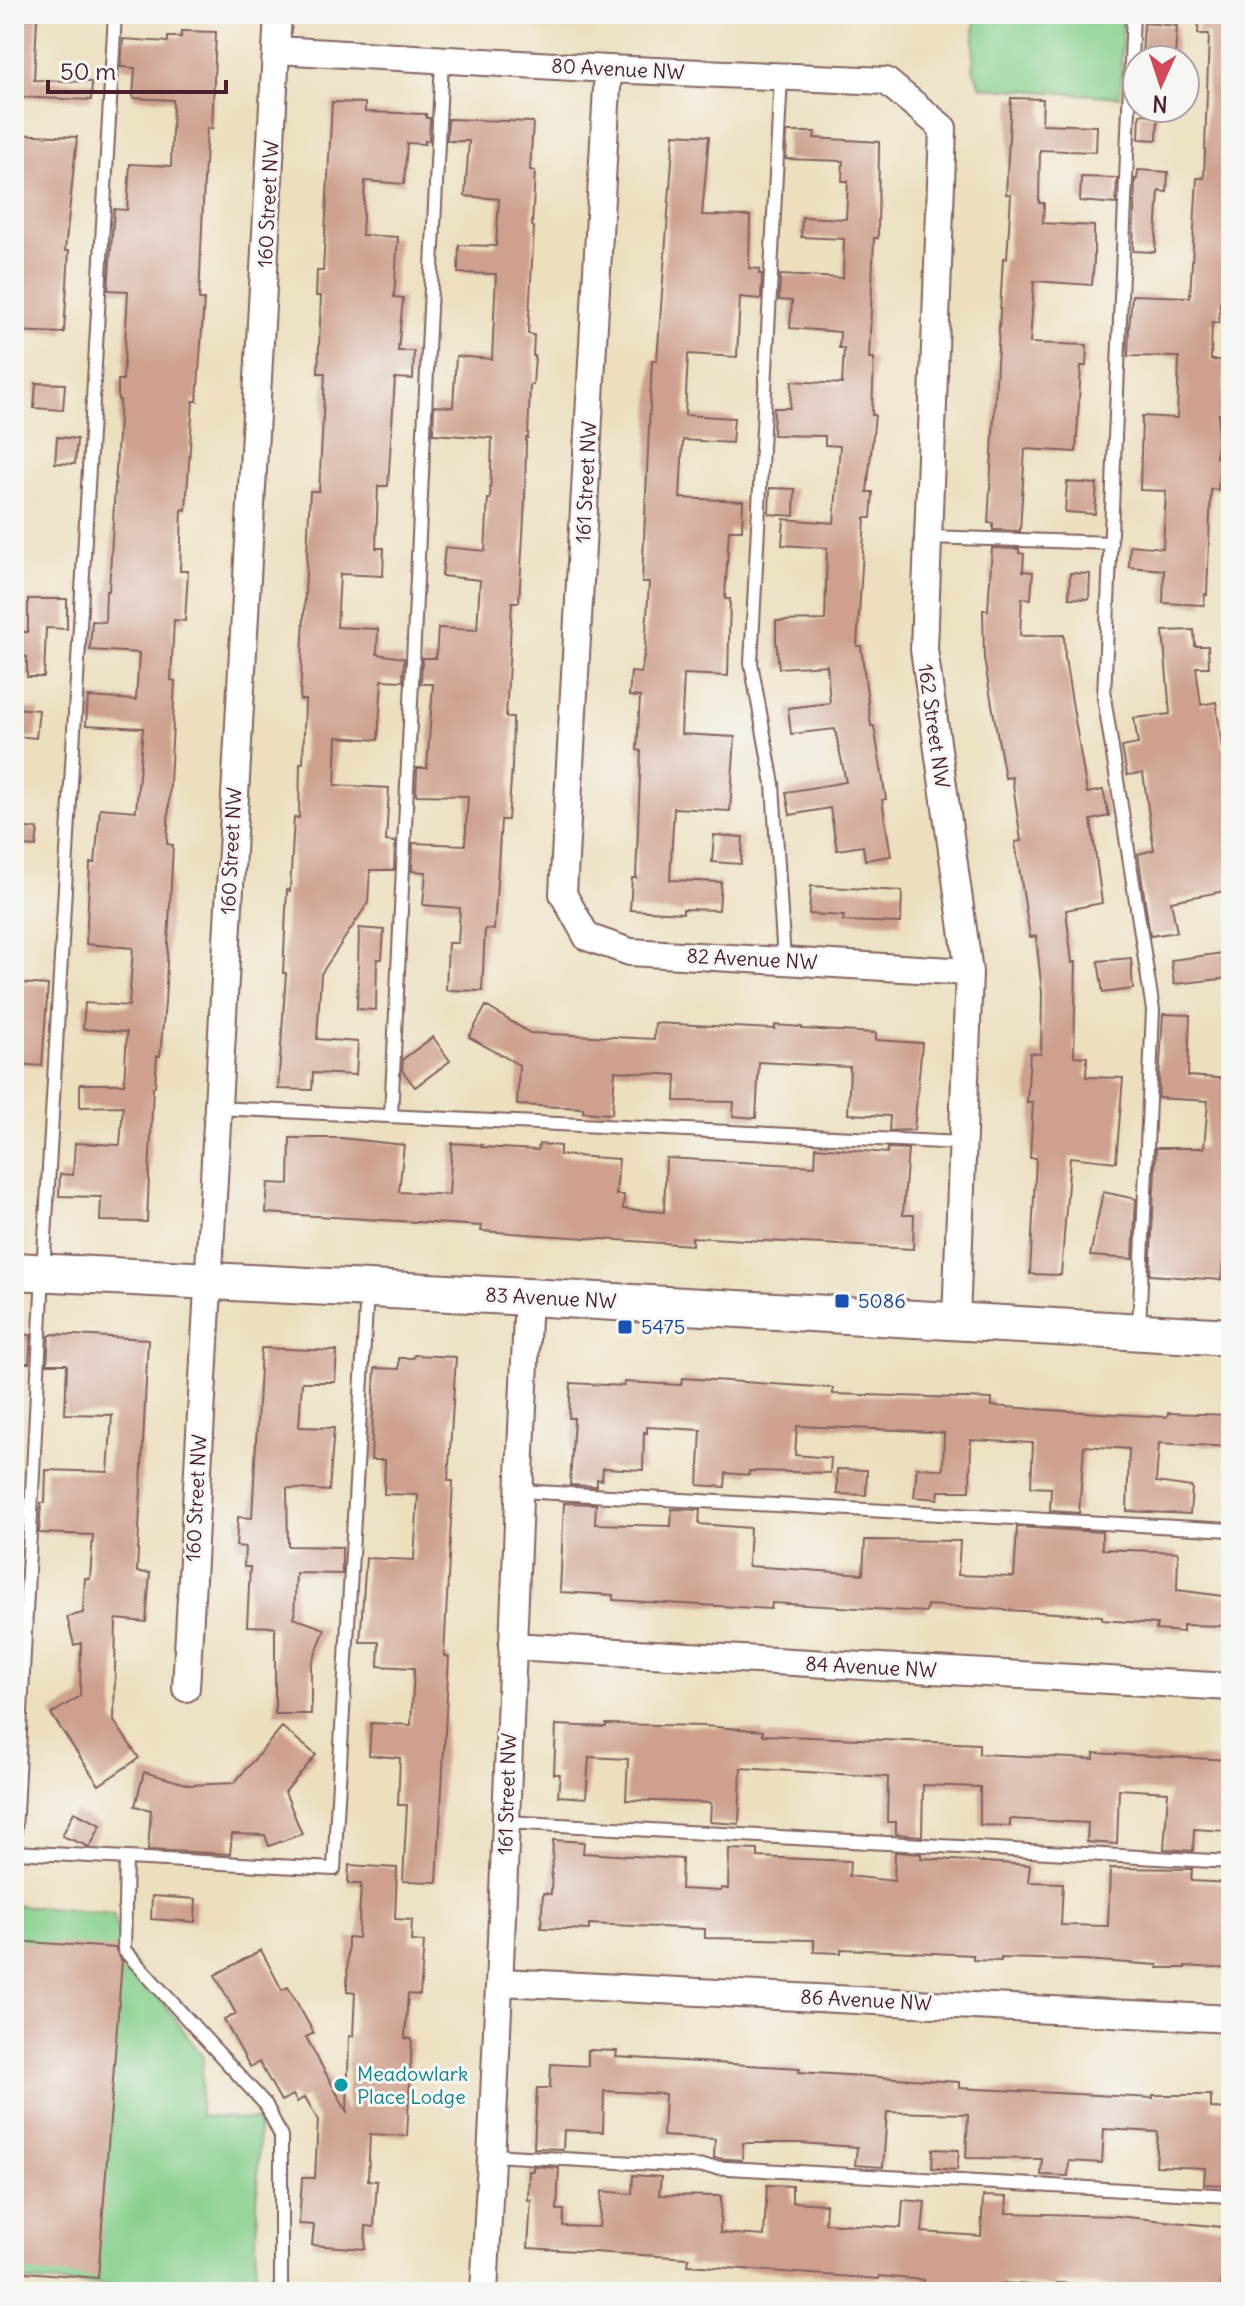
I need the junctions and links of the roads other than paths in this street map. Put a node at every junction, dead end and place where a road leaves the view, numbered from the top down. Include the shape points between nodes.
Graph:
1 (115, 14) edge
2 (278, 14) edge
3 (1133, 14) edge
4 (276, 50) junction
5 (442, 60) junction
6 (608, 69) junction
7 (781, 77) junction
8 (943, 128) joint
9 (928, 537) junction
10 (1111, 543) junction
11 (563, 894) joint
12 (784, 961) junction
13 (969, 972) junction
14 (216, 1108) junction
15 (391, 1116) junction
16 (963, 1143) junction
17 (28, 1272) edge
18 (207, 1281) junction
19 (367, 1289) junction
20 (528, 1297) junction
21 (956, 1321) junction
22 (1139, 1331) junction
23 (1231, 1337) edge
24 (519, 1491) junction
25 (1231, 1530) edge
26 (512, 1646) junction
27 (1231, 1687) edge
28 (186, 1688) dead end
29 (506, 1822) junction
30 (14, 1852) edge
31 (126, 1858) junction
32 (1231, 1862) edge
33 (501, 1982) junction
34 (1231, 2019) edge
35 (492, 2155) junction
36 (1231, 2196) edge
37 (281, 2292) edge
38 (484, 2292) edge

1 - 17 lane
2 - 4 street, 160 Street NW
3 - 10 lane
4 - 5 street, 80 Avenue NW
4 - 14 street, 160 Street NW
5 - 6 street, 80 Avenue NW
5 - 15 lane
6 - 7 street, 80 Avenue NW
6 - 11 street, 161 Street NW
7 - 8 street, 80 Avenue NW via 886,81
7 - 12 lane via 751,663 773,784
8 - 9 street, 162 Street NW
9 - 10 lane
9 - 13 street, 162 Street NW via 924,649
10 - 22 lane via 1104,697 1153,1010
11 - 12 street, 82 Avenue NW via 587,937 630,952
12 - 13 street, 82 Avenue NW
13 - 16 street, 162 Street NW
14 - 15 lane
14 - 18 street, 160 Street NW
15 - 16 lane
16 - 21 street, 162 Street NW
17 - 18 street, 83 Avenue NW
17 - 30 lane
18 - 19 street, 83 Avenue NW
18 - 28 street, 160 Street NW
19 - 20 street, 83 Avenue NW
19 - 31 lane via 334,1869
20 - 21 street, 83 Avenue NW
20 - 24 street, 161 Street NW
21 - 22 street, 83 Avenue NW
22 - 23 street, 83 Avenue NW
24 - 25 lane
24 - 26 street, 161 Street NW
26 - 27 street, 84 Avenue NW
26 - 29 street, 161 Street NW
29 - 32 lane
29 - 33 street, 161 Street NW
30 - 31 lane
31 - 37 lane via 124,1950 266,2105 281,2136
33 - 34 street, 86 Avenue NW
33 - 35 street, 161 Street NW
35 - 36 lane
35 - 38 street, 161 Street NW

